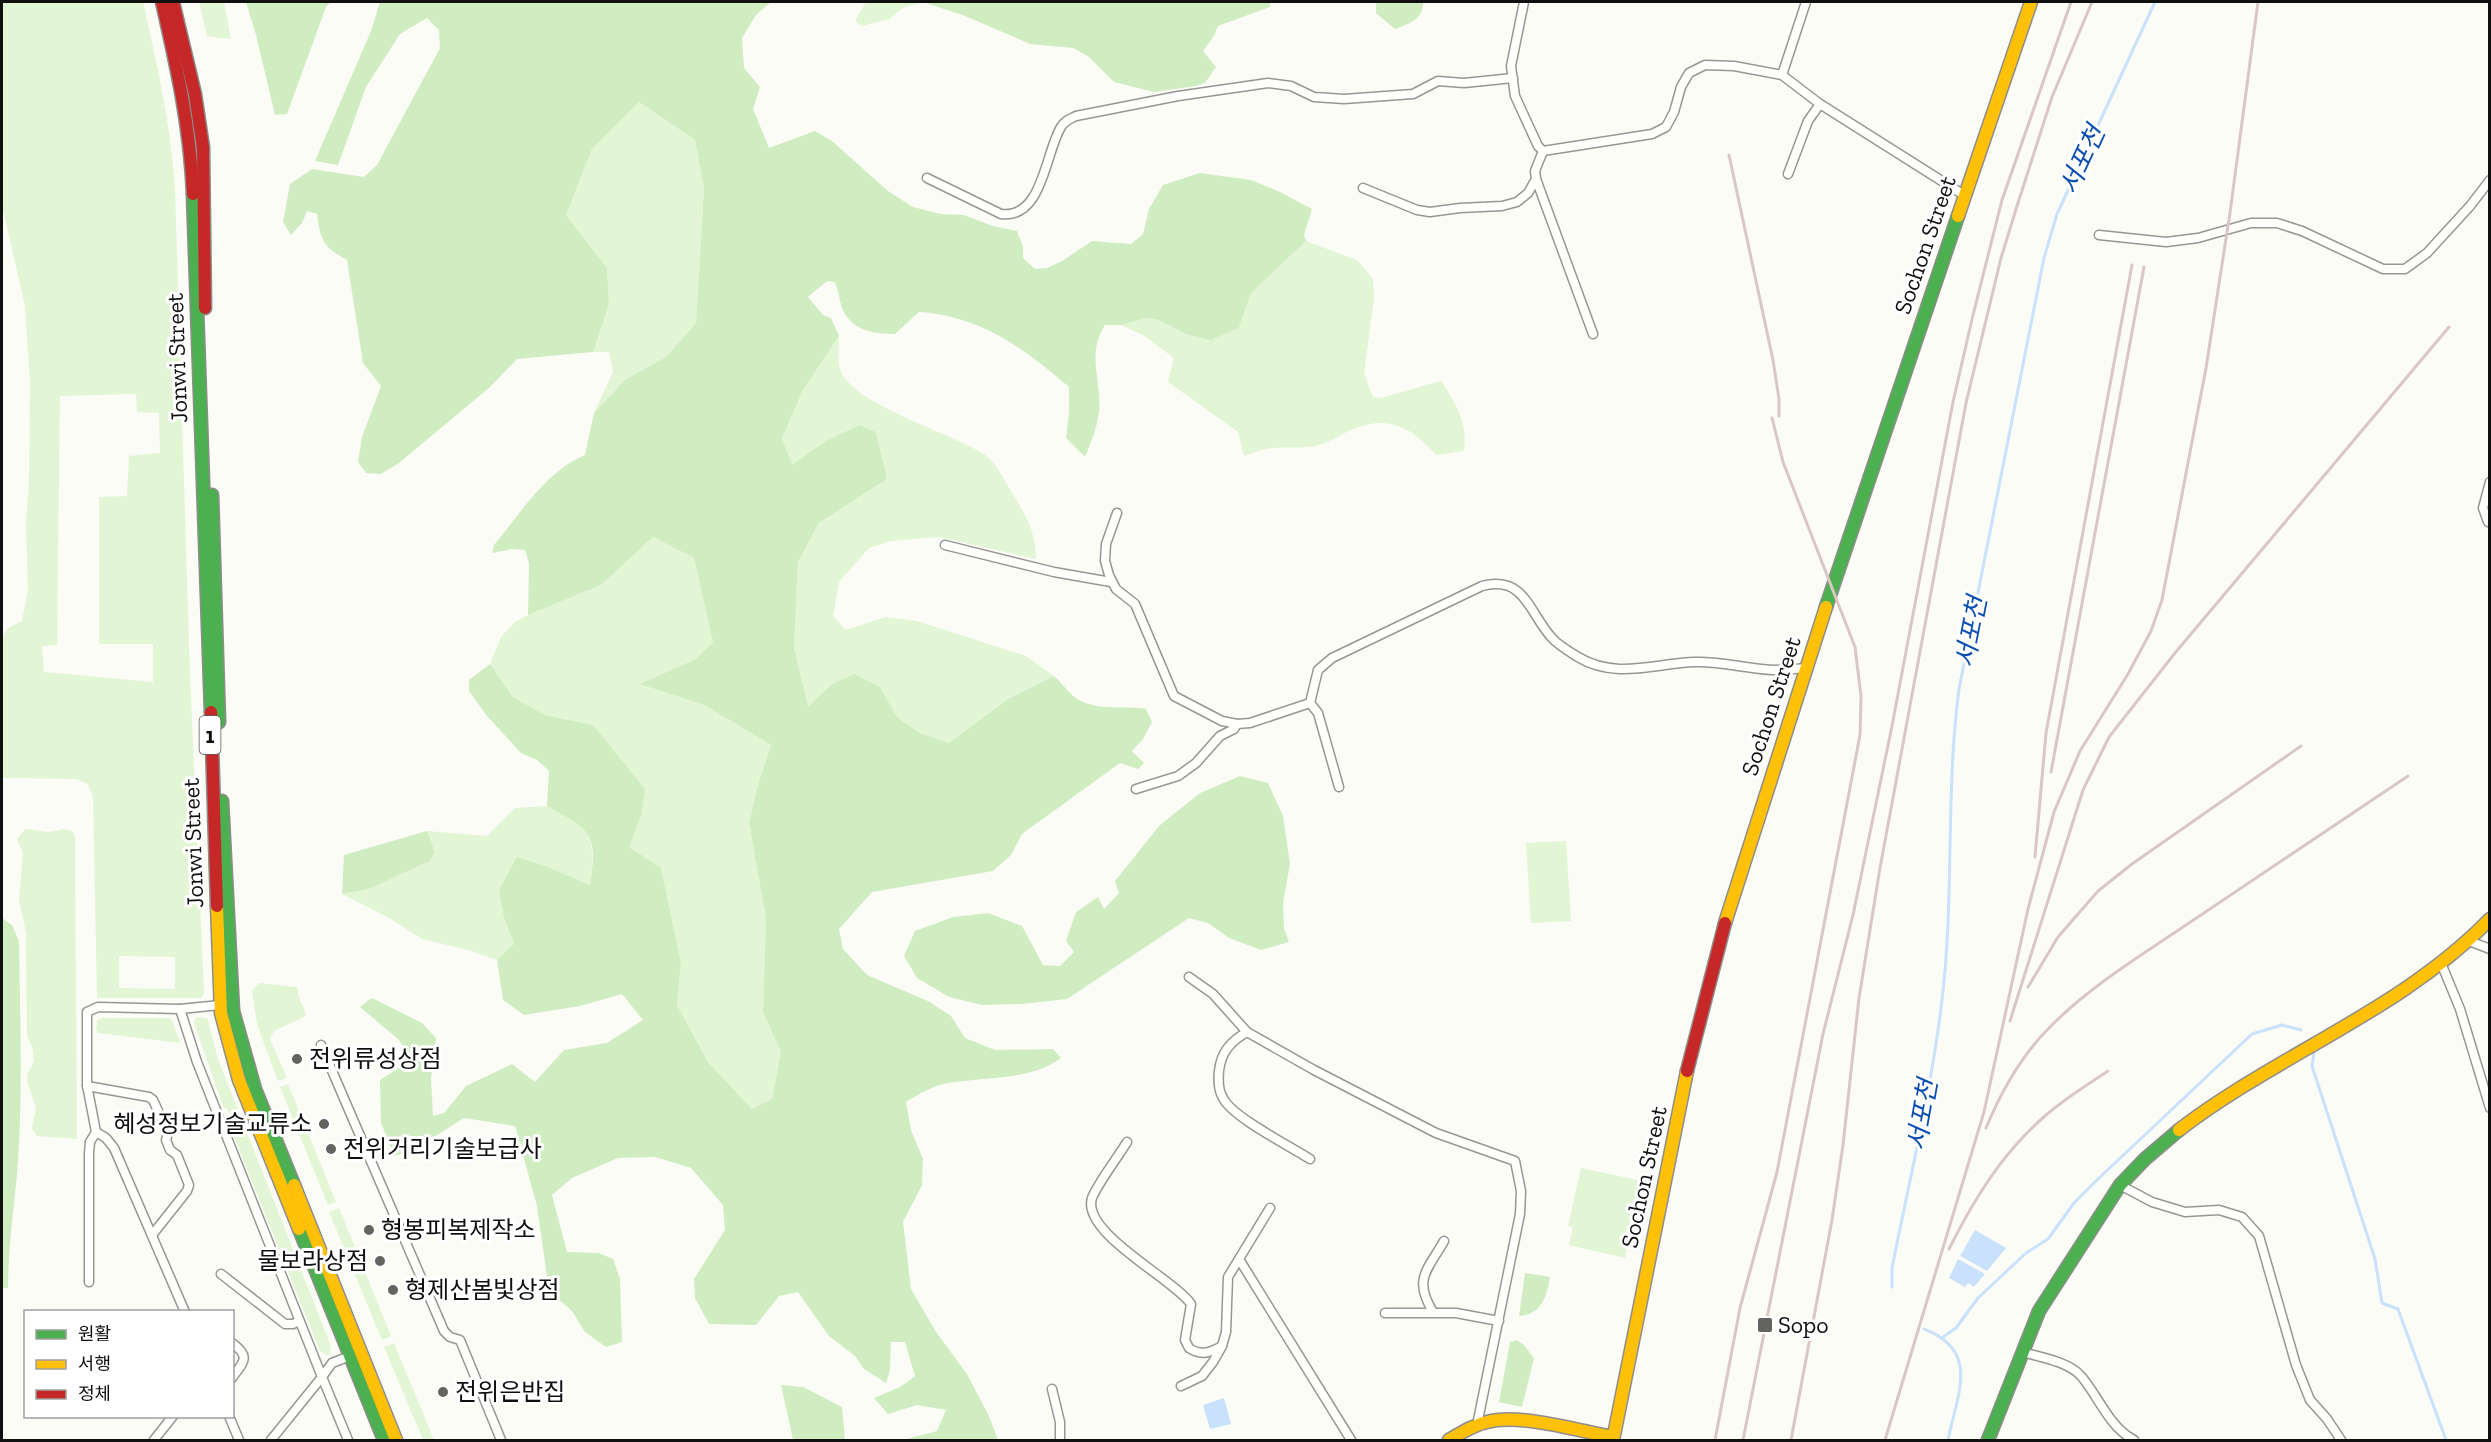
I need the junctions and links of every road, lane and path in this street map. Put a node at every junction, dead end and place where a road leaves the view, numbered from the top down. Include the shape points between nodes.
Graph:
1 (162, 2) edge
2 (174, 2) edge
3 (1524, 2) edge
4 (1806, 2) edge
5 (2031, 2) edge
6 (1782, 75) junction
7 (1513, 78) junction
8 (1820, 104) junction
9 (1543, 151) junction
10 (1788, 174) dead end
11 (927, 178) dead end
12 (1536, 179) junction
13 (2490, 180) edge
14 (1364, 188) dead end
15 (1964, 195) junction
16 (2099, 235) dead end
17 (1593, 334) dead end
18 (2490, 482) edge
19 (1117, 513) dead end
20 (2488, 522) edge
21 (945, 545) dead end
22 (1111, 582) junction
23 (1806, 668) junction
24 (1310, 703) junction
25 (1238, 724) junction
26 (1339, 787) dead end
27 (1136, 789) dead end
28 (2490, 919) edge
29 (2469, 941) junction
30 (2490, 949) edge
31 (2441, 963) junction
32 (1189, 977) dead end
33 (220, 1005) junction
34 (180, 1009) junction
35 (1247, 1032) junction
36 (321, 1045) dead end
37 (87, 1086) junction
38 (2488, 1097) edge
39 (2490, 1108) edge
40 (96, 1131) junction
41 (1127, 1142) dead end
42 (1310, 1159) dead end
43 (2120, 1185) junction
44 (1270, 1208) dead end
45 (152, 1235) junction
46 (1444, 1241) dead end
47 (1239, 1259) junction
48 (220, 1274) dead end
49 (89, 1281) dead end
50 (186, 1310) edge
51 (1433, 1312) junction
52 (1385, 1313) dead end
53 (299, 1321) junction
54 (1498, 1321) junction
55 (234, 1345) edge
56 (1222, 1346) junction
57 (2022, 1352) junction
58 (350, 1356) junction
59 (234, 1375) edge
60 (322, 1377) junction
61 (1181, 1386) dead end
62 (1052, 1389) dead end
63 (171, 1418) edge
64 (230, 1418) edge
65 (1477, 1425) junction
66 (1613, 1439) edge
67 (154, 1440) edge
68 (239, 1440) edge
69 (271, 1440) edge
70 (348, 1440) edge
71 (384, 1440) edge
72 (396, 1440) edge
73 (501, 1440) edge
74 (1060, 1440) edge
75 (1351, 1440) edge
76 (1449, 1440) edge
77 (1988, 1440) edge
78 (2134, 1440) edge
79 (2341, 1440) edge

1 - 33 main road, Jonwi Street / 1 via 191,147
2 - 72 main road, Jonwi Street / 1 via 203,147 205,331 233,1011 255,1089
3 - 7 street
4 - 6 street
5 - 15 main road, Sochon Street
6 - 8 street
6 - 9 street via 1734,66 1704,66 1689,73 1666,127 1652,134
7 - 9 street via 1523,116
7 - 11 street via 1464,83 1438,81 1413,94 1344,99 1314,97 1291,86 1268,83 1076,116 1060,128 1031,200 1010,215 1000,214
8 - 10 street via 1808,121
8 - 15 street
9 - 12 street
12 - 14 street via 1517,202 1430,212
12 - 17 street
13 - 16 street via 2427,253 2405,269 2383,269 2277,223 2252,222 2198,238 2166,242
15 - 23 main road, Sochon Street
18 - 20 street via 2483,508
19 - 22 street via 1106,544 1105,561
21 - 22 street
22 - 25 street via 1135,604 1174,696 1222,721
23 - 24 street via 1774,670 1695,662 1636,670 1607,667 1580,658 1553,639 1524,598 1498,582 1482,586 1327,661 1318,670
23 - 66 main road, Sochon Street via 1729,906 1693,1041
24 - 25 street
24 - 26 street via 1318,713
25 - 27 street via 1178,776
28 - 29 main road
29 - 30 street
29 - 31 main road
31 - 38 street
31 - 43 main road via 2412,986 2216,1103 2134,1168
32 - 35 street via 1213,994
33 - 34 street
33 - 58 main road, Jonwi Street / 1 via 239,1080
34 - 37 street via 90,1008
34 - 53 street via 197,1062
35 - 42 street via 1223,1052 1218,1084 1223,1099 1235,1113
35 - 54 street via 1436,1133 1515,1161 1521,1191 1520,1214
36 - 73 street via 444,1331 460,1340
37 - 40 street
37 - 45 street via 149,1097 168,1133 170,1150 177,1155 189,1185
38 - 39 street
40 - 45 street via 114,1148
40 - 49 street via 89,1153
41 - 56 street via 1092,1198 1093,1214 1104,1230 1188,1300 1191,1310 1185,1340 1189,1348 1203,1354
43 - 57 main road via 2039,1311
43 - 79 street via 2152,1202 2185,1212 2219,1210 2242,1217 2259,1236 2310,1400
44 - 47 street
45 - 50 street
46 - 51 street via 1429,1263 1422,1285
47 - 56 street via 1228,1277
47 - 75 street
48 - 53 street via 285,1324
51 - 52 street
51 - 54 street
53 - 60 street
54 - 65 street
55 - 59 street via 245,1356
56 - 61 street via 1202,1376
57 - 77 main road
57 - 78 street via 2080,1375 2100,1406
58 - 60 street via 332,1363
58 - 71 main road, Jonwi Street / 1
60 - 69 street
60 - 70 street
62 - 74 street
63 - 67 street
64 - 68 street
65 - 66 main road via 1495,1420 1521,1422
65 - 76 main road

